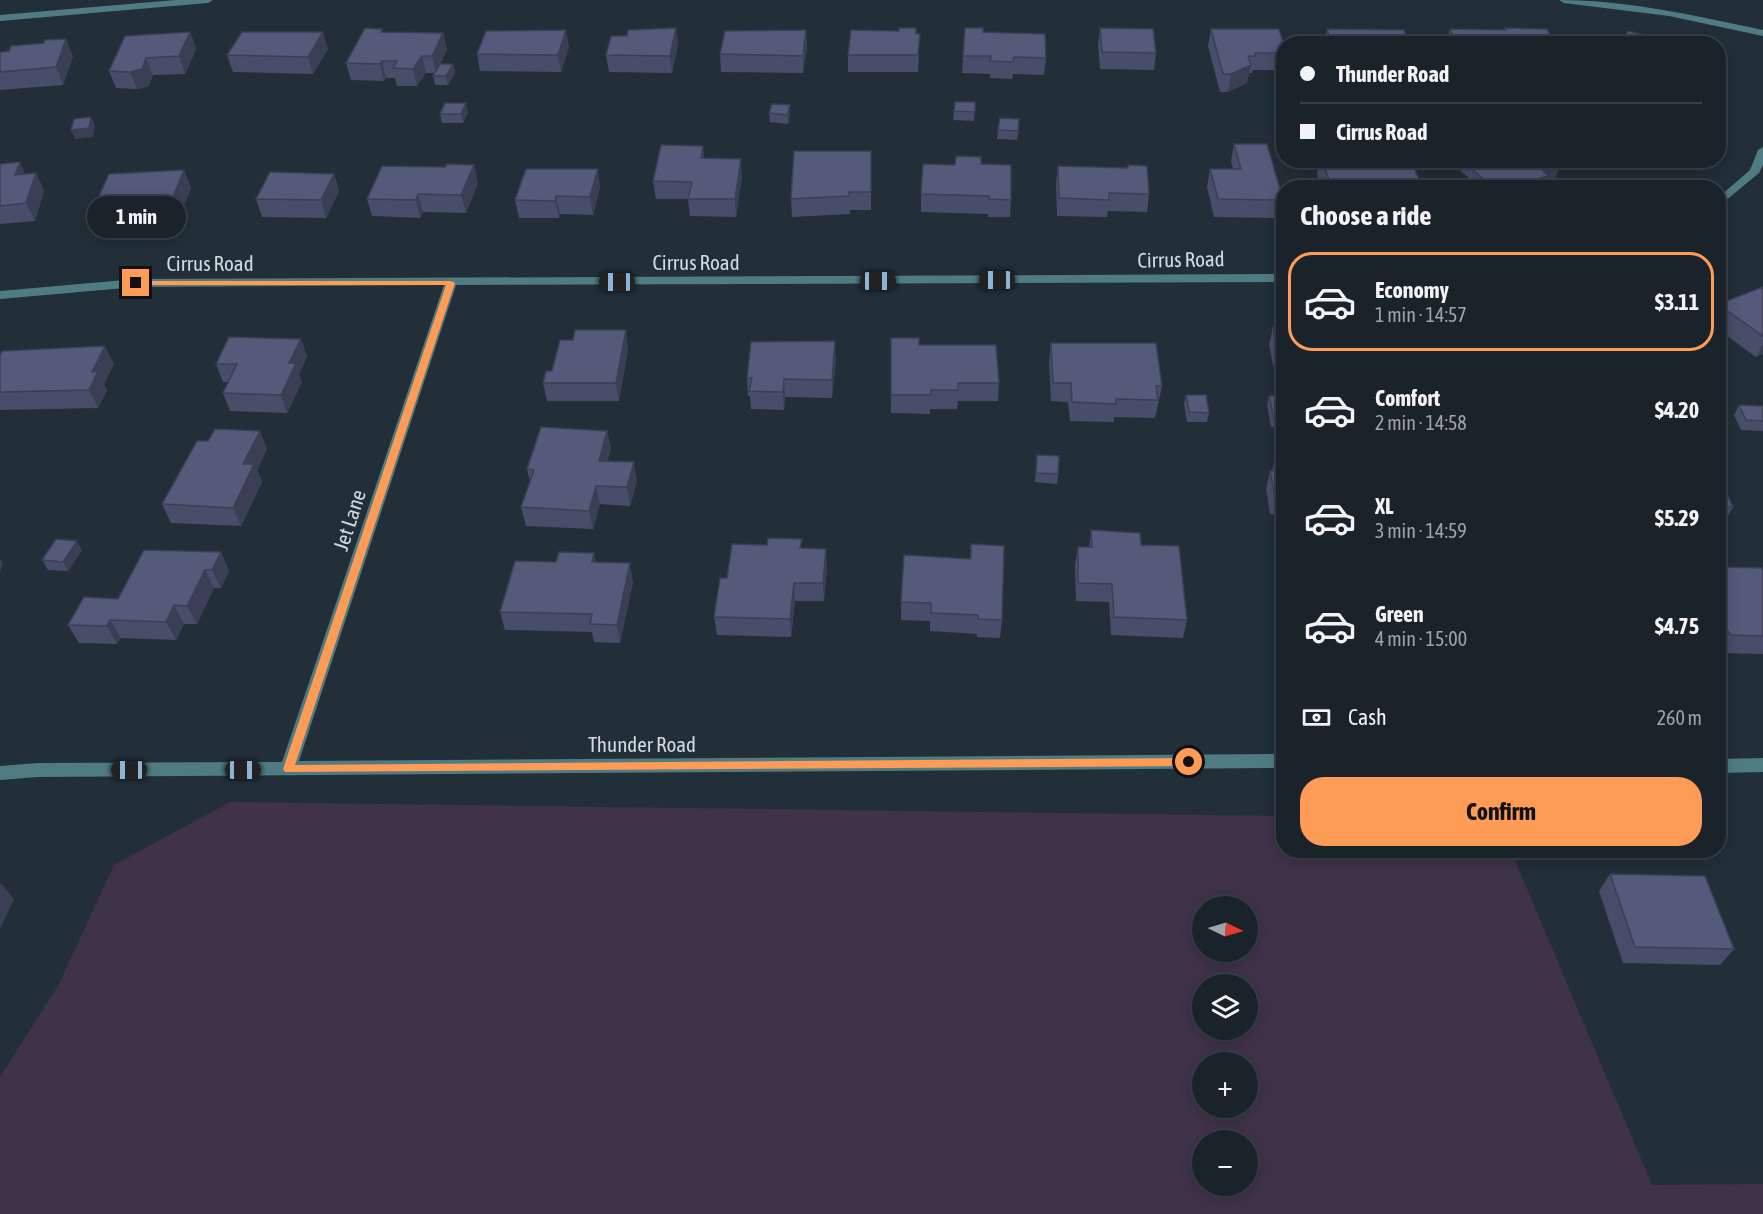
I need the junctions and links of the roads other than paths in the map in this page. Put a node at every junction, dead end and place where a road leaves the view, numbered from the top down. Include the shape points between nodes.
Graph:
1 (208, 0) edge
2 (1564, 0) edge
3 (0, 18) edge
4 (1763, 33) edge
5 (1763, 150) edge
6 (1726, 197) edge
7 (1276, 278) edge
8 (451, 283) junction
9 (0, 295) edge
10 (1276, 761) edge
11 (1763, 765) edge
12 (1726, 766) edge
13 (288, 769) junction
14 (0, 773) edge

1 - 3 street
2 - 4 street via 1669,13
5 - 6 street via 1755,171
7 - 8 street, Cirrus Road
8 - 9 street, Cirrus Road via 136,283
8 - 13 street, Jet Lane
10 - 13 street, Thunder Road
11 - 12 street
13 - 14 street, Thunder Road

